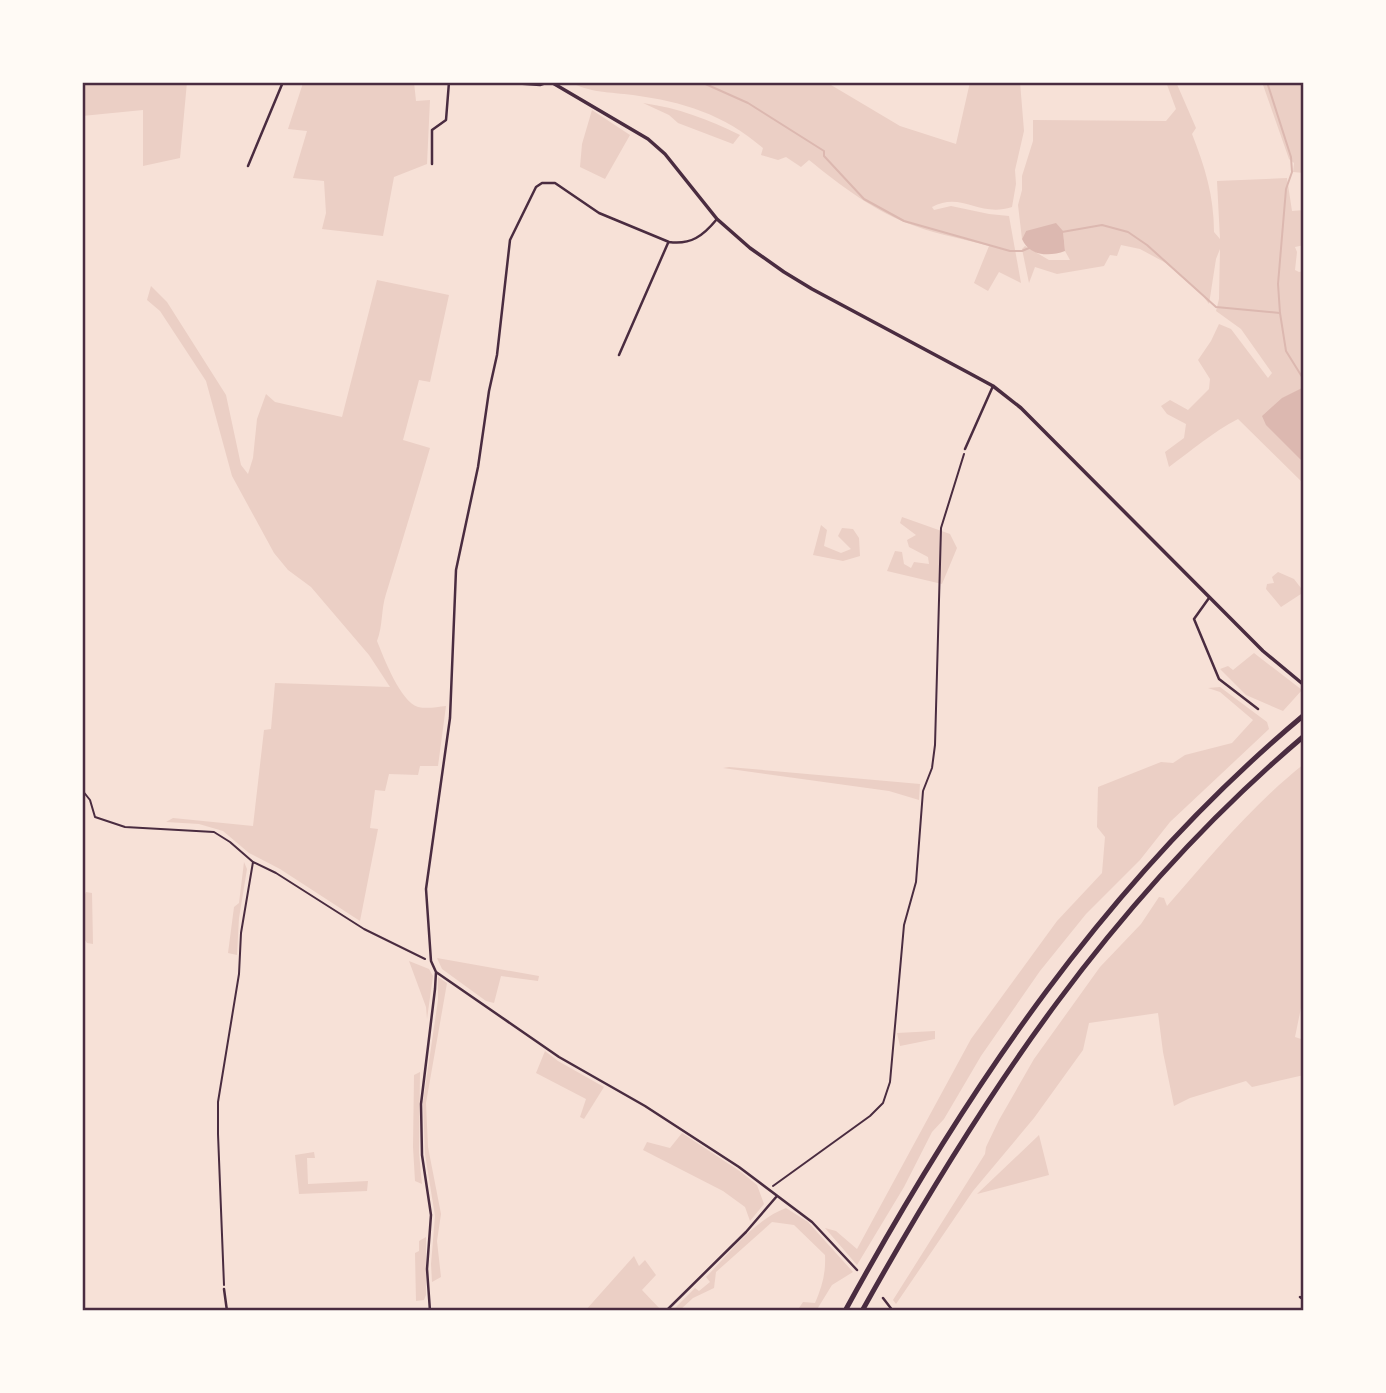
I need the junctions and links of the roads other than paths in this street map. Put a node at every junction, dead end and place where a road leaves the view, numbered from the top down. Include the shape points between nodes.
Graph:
1 (283, 82) edge
2 (449, 82) edge
3 (496, 82) edge
4 (550, 82) edge
5 (432, 164) dead end
6 (248, 166) dead end
7 (717, 219) junction
8 (668, 242) junction
9 (619, 355) dead end
10 (993, 386) junction
11 (965, 449) road end
12 (1209, 598) junction
13 (1304, 684) edge
14 (1258, 709) dead end
15 (1304, 715) edge
16 (1304, 736) edge
17 (436, 972) junction
18 (777, 1196) junction
19 (857, 1270) dead end
20 (224, 1289) road end
21 (1300, 1297) dead end
22 (883, 1298) dead end
23 (1304, 1300) edge
24 (227, 1311) edge
25 (430, 1311) edge
26 (666, 1311) edge
27 (845, 1311) edge
28 (862, 1311) edge
29 (893, 1311) edge

1 - 6 street
2 - 5 street via 446,120 432,130
3 - 4 street
4 - 7 street via 648,139
7 - 8 street via 693,241
7 - 10 street via 750,248 812,289
8 - 9 street
8 - 17 street via 599,214 548,181 536,187 510,240 497,355 456,570 450,718 426,889 431,961
10 - 11 street
10 - 12 street via 1021,408
12 - 13 street via 1262,651
12 - 14 street via 1194,619 1208,657 1219,679
15 - 27 highway via 1166,846 1056,976 947,1134
16 - 28 highway via 1176,857 1068,985 957,1147
17 - 18 street via 559,1057 740,1167
17 - 25 street via 421,1097 422,1155 431,1215
18 - 19 street via 813,1222
18 - 26 street
20 - 24 street
21 - 23 street
22 - 29 street

